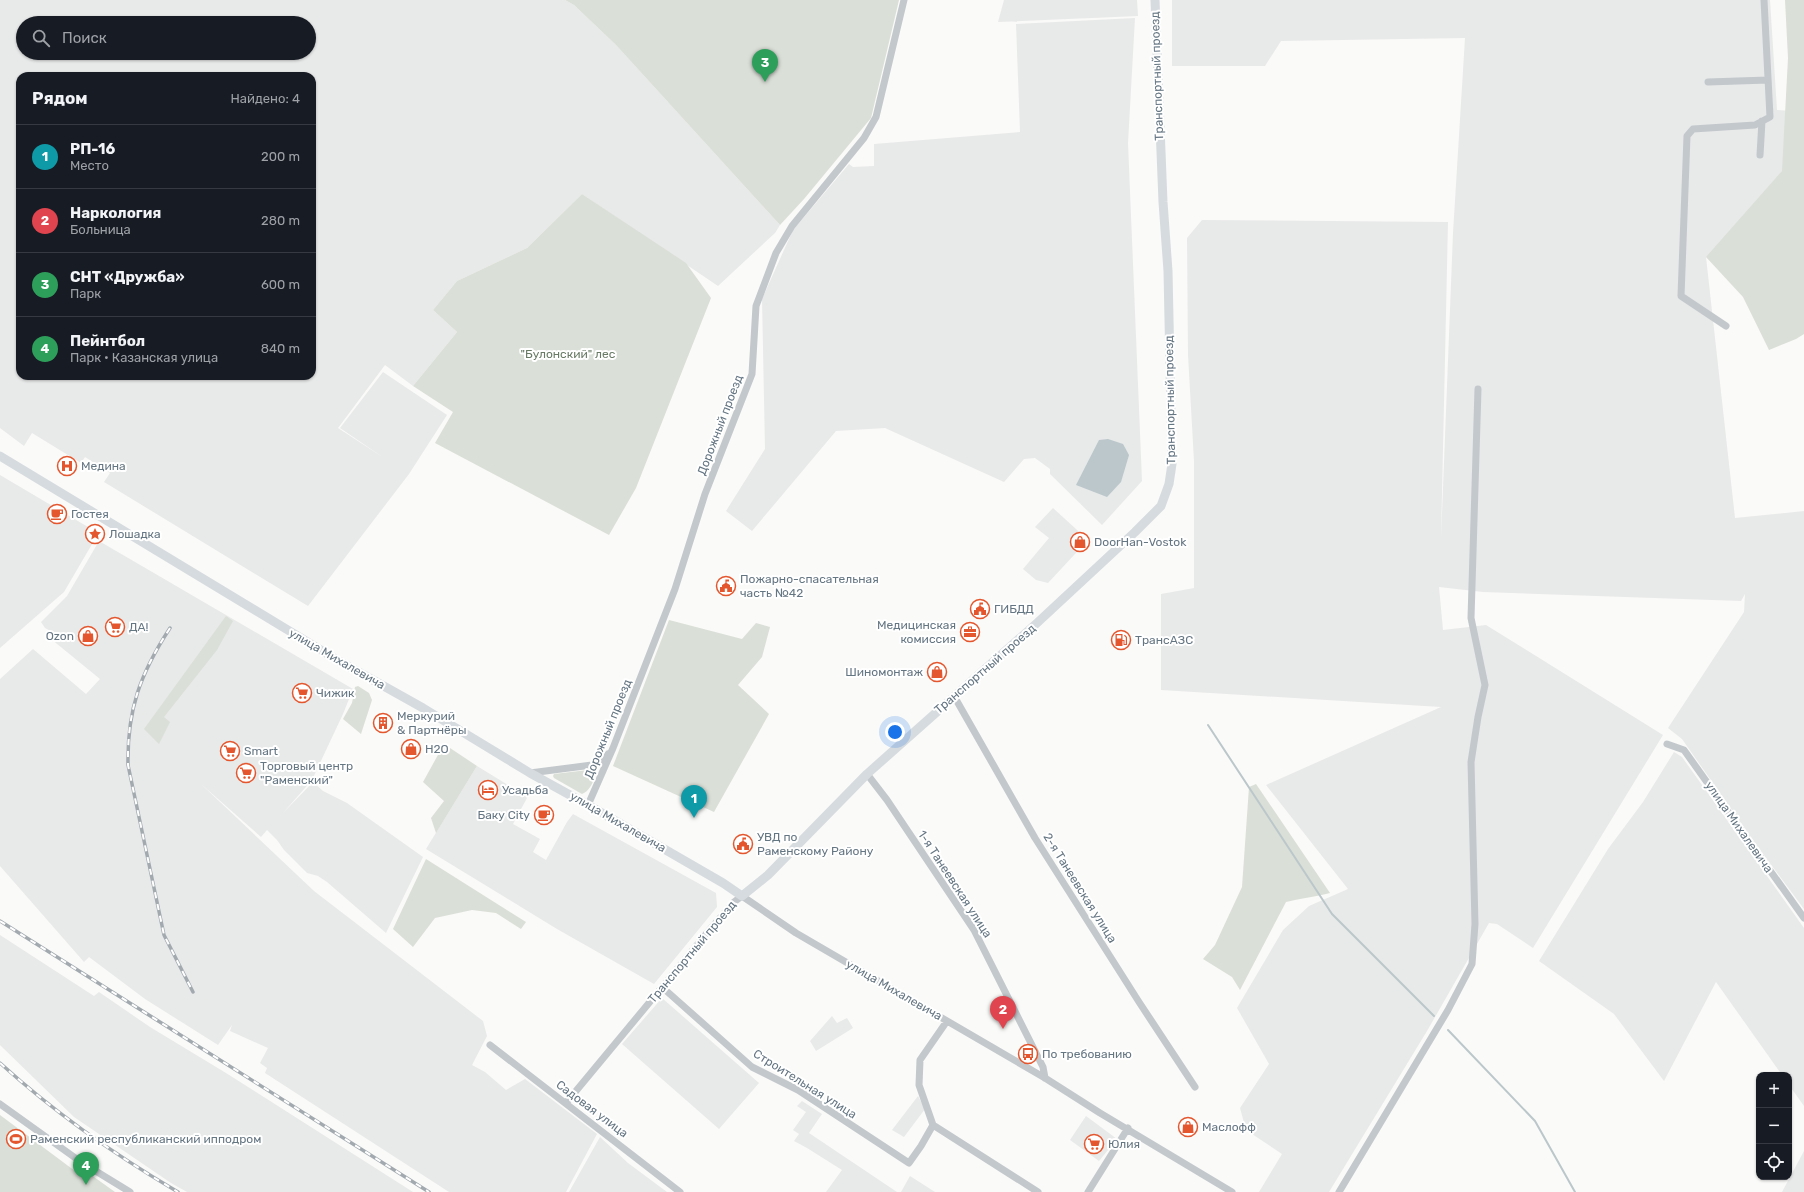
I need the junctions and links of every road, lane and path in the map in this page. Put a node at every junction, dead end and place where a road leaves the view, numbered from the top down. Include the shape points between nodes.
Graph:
1 (904, 0) edge
2 (1155, 0) edge
3 (1764, 0) edge
4 (1768, 80) junction
5 (1708, 82) dead end
6 (1762, 121) junction
7 (1760, 155) dead end
8 (1726, 326) dead end
9 (1478, 390) dead end
10 (0, 456) edge
11 (954, 696) junction
12 (1667, 744) dead end
13 (613, 748) junction
14 (530, 773) junction
15 (867, 774) junction
16 (588, 805) junction
17 (742, 896) junction
18 (1804, 918) edge
19 (662, 987) junction
20 (947, 1021) junction
21 (490, 1045) dead end
22 (1045, 1078) junction
23 (1195, 1087) dead end
24 (566, 1103) junction
25 (0, 1104) edge
26 (933, 1125) junction
27 (1128, 1128) junction
28 (130, 1192) edge
29 (680, 1192) edge
30 (1038, 1192) edge
31 (1088, 1192) edge
32 (1232, 1192) edge
33 (1338, 1192) edge

1 - 13 street, Дорожный проезд via 876,117 864,138 792,226 771,266 756,306 752,374 705,494 675,589
2 - 11 main road, Транспортный проезд via 1162,202 1168,271 1172,464 1169,484 1161,506 1037,623
3 - 4 street
4 - 5 street
4 - 6 street via 1770,117
6 - 7 street
6 - 8 street via 1755,125 1693,129 1687,136 1681,296
9 - 33 street via 1471,618 1486,684 1471,762 1475,924 1472,964 1448,1010
10 - 14 main road, улица Михалевича
11 - 15 main road, Транспортный проезд
11 - 23 street, 2-я Танеевская улица via 1035,838
12 - 18 street, улица Михалевича via 1684,750
13 - 14 street via 600,763
13 - 16 street, Дорожный проезд
14 - 16 main road, улица Михалевича
15 - 17 main road, Транспортный проезд via 768,875
15 - 22 street, 1-я Танеевская улица via 974,930 1044,1067
16 - 17 main road, улица Михалевича
17 - 19 street, Транспортный проезд via 734,902
17 - 20 street, улица Михалевича via 796,933
19 - 24 street, Транспортный проезд
19 - 26 street, Строительная улица via 752,1067 798,1090 908,1163
20 - 22 street, улица Михалевича
20 - 26 street via 920,1060 919,1085
21 - 24 street, Садовая улица
22 - 27 street, улица Михалевича
24 - 29 street, Садовая улица
25 - 28 street via 81,1162
26 - 30 street
27 - 31 street
27 - 32 street, улица Михалевича

